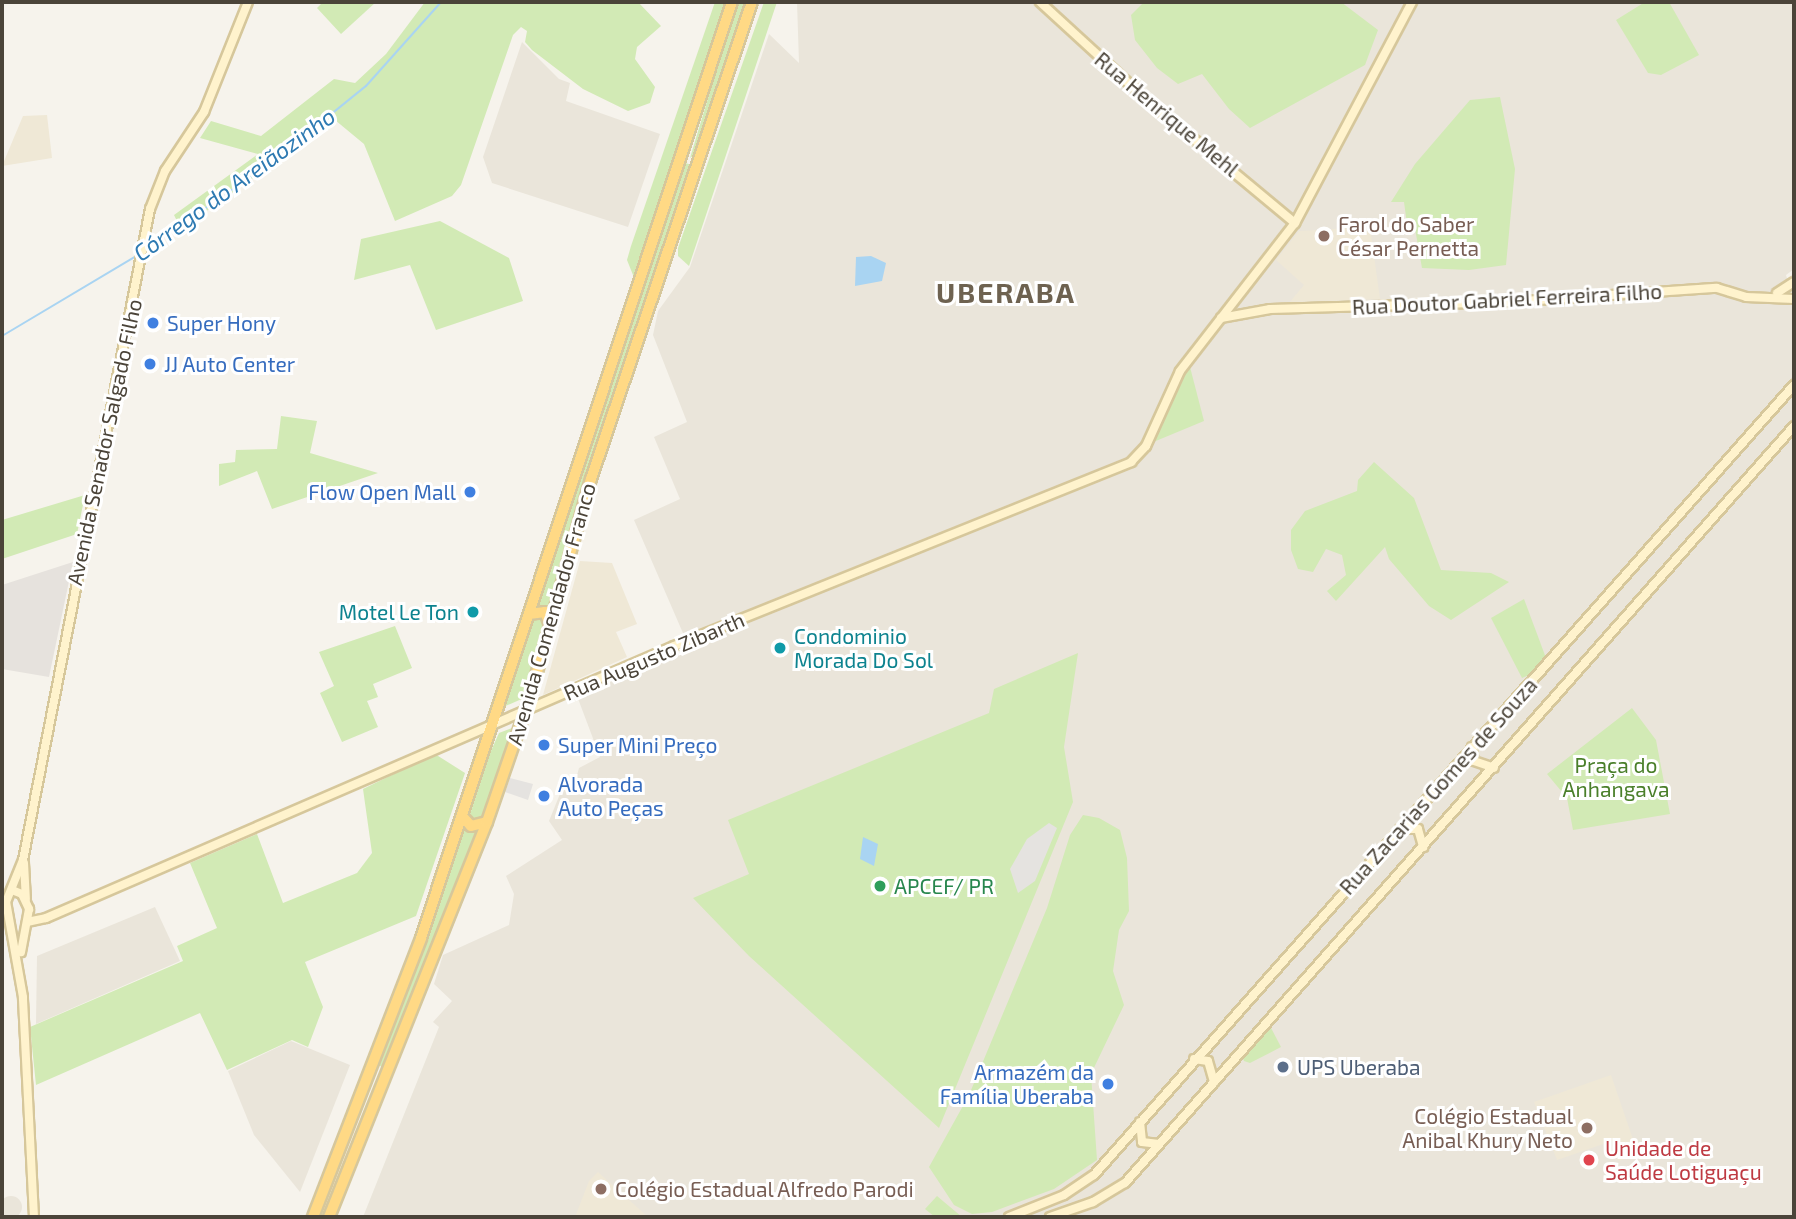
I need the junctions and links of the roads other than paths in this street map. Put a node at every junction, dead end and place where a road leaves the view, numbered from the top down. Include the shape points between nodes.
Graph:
1 (248, 2) edge
2 (732, 2) edge
3 (752, 2) edge
4 (1040, 2) edge
5 (1412, 2) edge
6 (682, 152) junction
7 (698, 162) junction
8 (1295, 223) junction
9 (1794, 282) edge
10 (1767, 297) junction
11 (1794, 299) edge
12 (1233, 303) junction
13 (1247, 314) junction
14 (1221, 318) junction
15 (1206, 339) junction
16 (1794, 385) edge
17 (1794, 426) edge
18 (529, 614) junction
19 (550, 626) junction
20 (525, 712) junction
21 (491, 727) junction
22 (1472, 747) junction
23 (1494, 768) junction
24 (462, 816) junction
25 (487, 822) junction
26 (1400, 829) junction
27 (1423, 847) junction
28 (23, 860) junction
29 (8, 891) edge
30 (2, 899) edge
31 (27, 902) junction
32 (7, 907) junction
33 (46, 918) junction
34 (11, 922) junction
35 (26, 923) junction
36 (20, 958) junction
37 (1194, 1059) junction
38 (1214, 1082) junction
39 (360, 1097) junction
40 (1140, 1122) junction
41 (361, 1132) junction
42 (1161, 1143) junction
43 (34, 1217) edge
44 (313, 1217) edge
45 (329, 1217) edge
46 (1009, 1217) edge
47 (1050, 1217) edge

1 - 28 main road, Avenida Senador Salgado Filho via 204,112 165,171 150,209
2 - 6 highway, Avenida Comendador Franco
3 - 7 highway, Avenida Comendador Franco
4 - 8 main road, Rua Henrique Mehl
5 - 8 main road
6 - 7 highway via 688,162
6 - 18 highway, Avenida Comendador Franco
7 - 19 highway, Avenida Comendador Franco via 591,479
8 - 12 main road
9 - 10 main road
10 - 11 main road, Rua Doutor Gabriel Ferreira Filho
10 - 13 main road, Rua Doutor Gabriel Ferreira Filho via 1717,288
12 - 13 main road
12 - 14 main road
13 - 14 main road, Rua Doutor Gabriel Ferreira Filho
13 - 15 main road, Rua Doutor Gabriel Ferreira Filho
14 - 15 main road
15 - 20 main road, Rua Augusto Zibarth via 1177,376 1146,446 1130,462 691,639
16 - 22 main road, Rua Zacarias Gomes de Souza
17 - 23 main road, Rua Zacarias Gomes de Souza
18 - 19 highway via 545,612
18 - 21 highway, Avenida Comendador Franco
19 - 20 highway, Avenida Comendador Franco
20 - 21 main road, Rua Augusto Zibarth
20 - 25 highway, Avenida Comendador Franco
21 - 24 highway, Avenida Comendador Franco
21 - 33 main road, Rua Augusto Zibarth
22 - 23 main road via 1474,761
22 - 26 main road, Rua Zacarias Gomes de Souza
23 - 27 main road, Rua Zacarias Gomes de Souza
24 - 25 highway via 471,826
24 - 39 highway, Avenida Comendador Franco via 412,966
25 - 41 highway, Avenida Comendador Franco
26 - 27 main road via 1418,829
26 - 37 main road, Rua Zacarias Gomes de Souza
27 - 38 main road, Rua Zacarias Gomes de Souza
28 - 29 main road, Avenida Senador Salgado Filho
28 - 31 main road, Avenida Senador Salgado Filho
29 - 31 main road
29 - 32 main road, Avenida Senador Salgado Filho
30 - 32 main road
31 - 33 main road
31 - 35 main road, Avenida Senador Salgado Filho
32 - 34 main road
33 - 35 main road, Rua Augusto Zibarth
34 - 35 main road via 18,927
34 - 36 main road
35 - 36 main road
36 - 43 main road
37 - 38 main road via 1208,1061
37 - 40 main road, Rua Zacarias Gomes de Souza
38 - 42 main road, Rua Zacarias Gomes de Souza
39 - 41 highway via 356,1125
39 - 44 highway, Avenida Comendador Franco
40 - 42 main road via 1143,1142
40 - 46 main road, Rua Zacarias Gomes de Souza via 1081,1185
41 - 45 highway, Avenida Comendador Franco
42 - 47 main road, Rua Zacarias Gomes de Souza via 1125,1183 1093,1202

